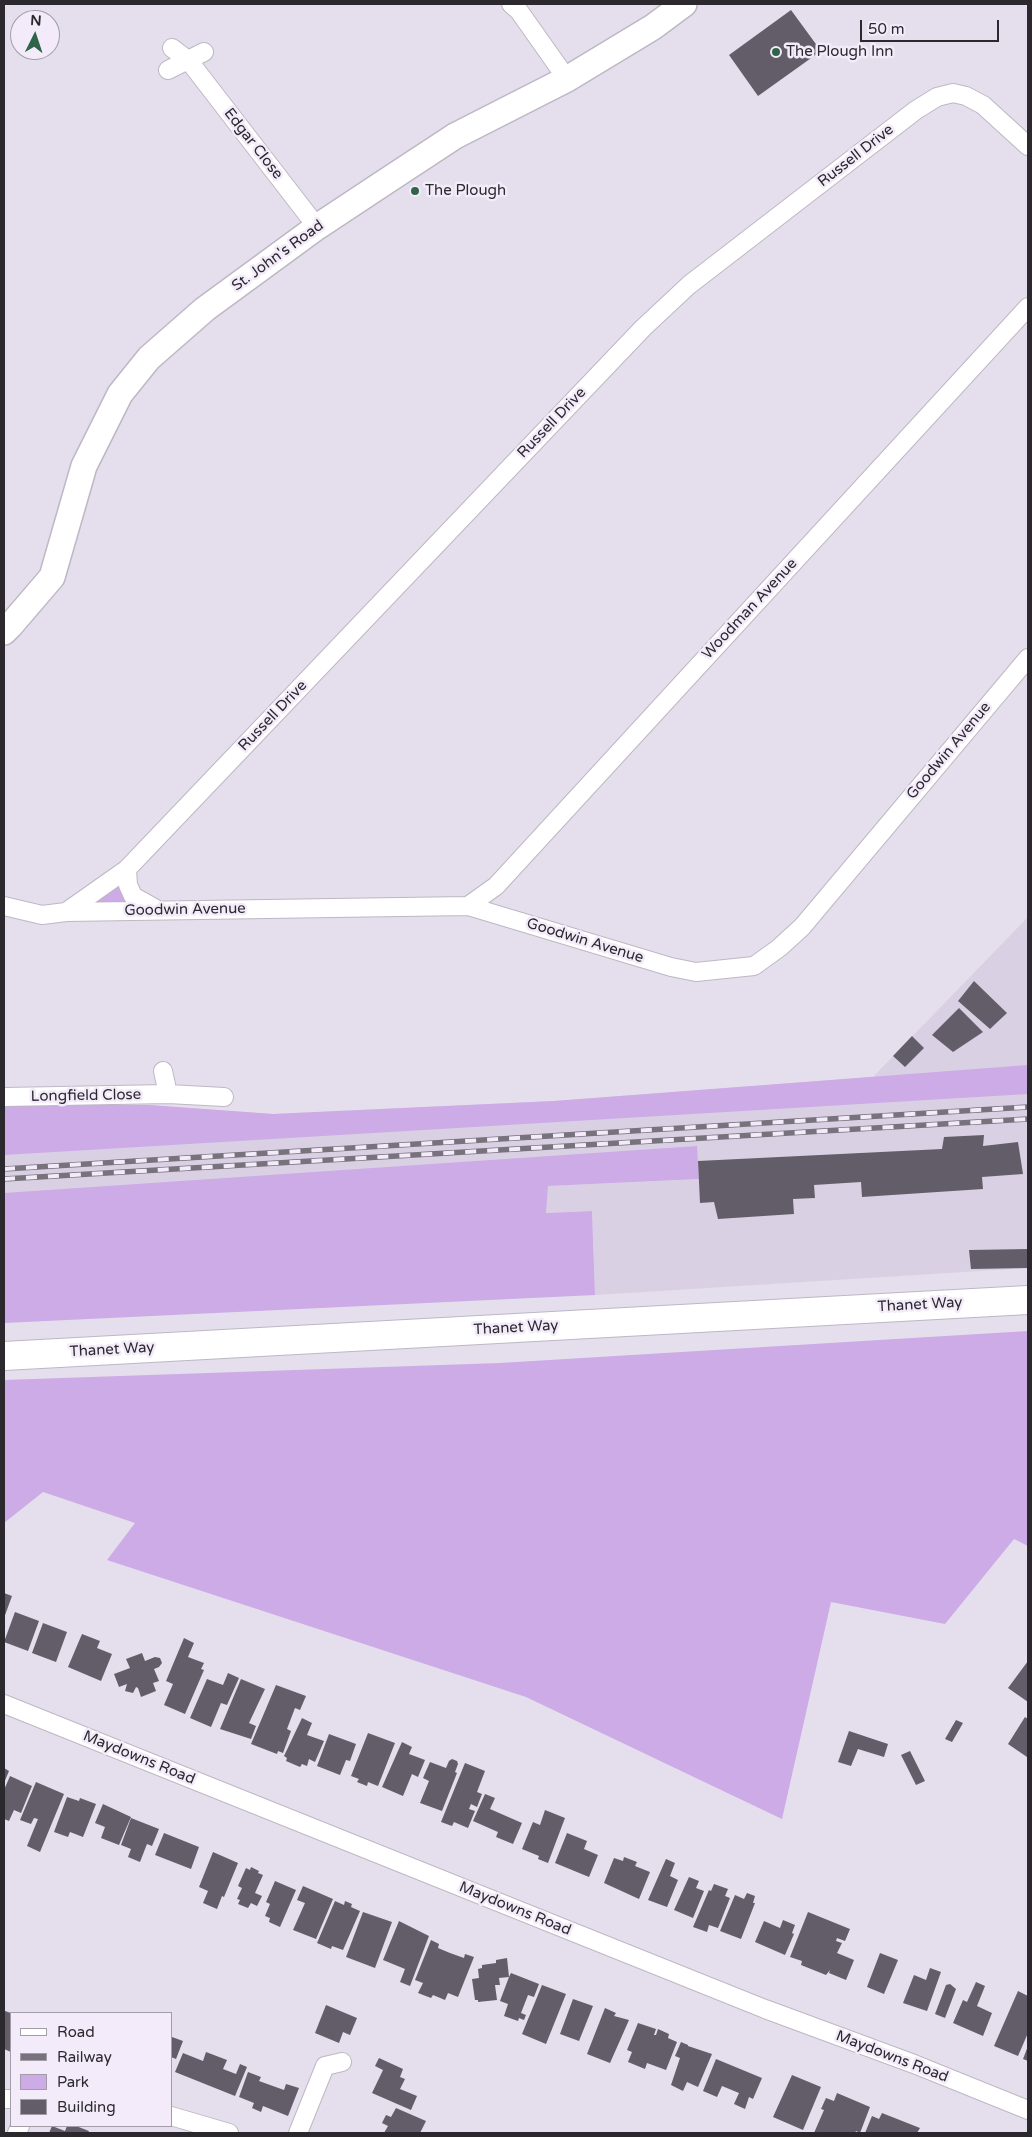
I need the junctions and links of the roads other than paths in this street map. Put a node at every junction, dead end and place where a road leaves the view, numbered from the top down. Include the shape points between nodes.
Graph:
1 (511, 4) edge
2 (684, 4) edge
3 (172, 48) dead end
4 (196, 57) junction
5 (168, 70) dead end
6 (567, 80) junction
7 (1028, 146) edge
8 (317, 227) junction
9 (1028, 307) edge
10 (4, 632) edge
11 (1028, 658) edge
12 (127, 869) junction
13 (4, 906) edge
14 (468, 906) junction
15 (158, 910) junction
16 (66, 912) junction
17 (163, 1070) dead end
18 (168, 1094) junction
19 (4, 1097) edge
20 (224, 1097) dead end
21 (1028, 1300) edge
22 (4, 1356) edge
23 (4, 1704) edge
24 (342, 2062) dead end
25 (1028, 2110) edge
26 (172, 2116) edge
27 (229, 2133) edge
28 (298, 2133) edge

1 - 6 street
2 - 6 main road, St. John's Road
3 - 4 street, Edgar Close
4 - 5 street
4 - 8 street, Edgar Close
6 - 8 main road, St. John's Road via 455,136
7 - 12 street, Russell Drive via 983,106 966,96 953,93 937,97 689,285 643,328
8 - 10 main road, St. John's Road via 189,322 149,358 120,394 84,466 52,577
9 - 14 street, Woodman Avenue via 496,886
11 - 14 street, Goodwin Avenue via 802,927 754,966 696,972 680,969
12 - 15 street via 133,896
12 - 16 street, Russell Drive
13 - 16 street, Goodwin Avenue via 42,915
14 - 15 street, Goodwin Avenue
15 - 16 street, Goodwin Avenue
17 - 18 street
18 - 19 street, Longfield Close
18 - 20 street, Longfield Close
21 - 22 main road, Thanet Way
23 - 25 street, Maydowns Road via 765,2009
24 - 28 street via 325,2066
26 - 27 street

